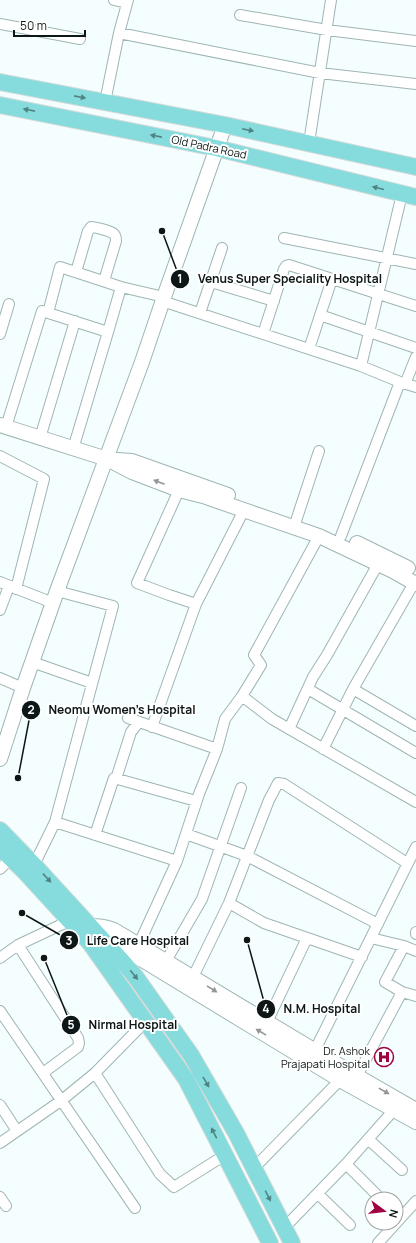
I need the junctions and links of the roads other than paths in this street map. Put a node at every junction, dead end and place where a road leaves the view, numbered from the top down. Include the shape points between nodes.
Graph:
1 (114, 0) edge
2 (331, 0) edge
3 (128, 1) edge
4 (240, 15) dead end
5 (0, 24) edge
6 (327, 30) junction
7 (119, 33) junction
8 (80, 39) dead end
9 (416, 41) edge
10 (320, 73) junction
11 (0, 82) edge
12 (416, 84) edge
13 (105, 102) junction
14 (0, 105) edge
15 (225, 125) junction
16 (309, 143) junction
17 (216, 148) junction
18 (416, 167) edge
19 (409, 195) edge
20 (284, 238) dead end
21 (222, 248) dead end
22 (387, 258) junction
23 (416, 264) edge
24 (76, 272) junction
25 (332, 279) junction
26 (104, 281) junction
27 (210, 282) junction
28 (121, 287) junction
29 (379, 293) junction
30 (163, 299) junction
31 (274, 300) junction
32 (10, 304) dead end
33 (416, 306) edge
34 (48, 313) junction
35 (200, 313) junction
36 (320, 315) junction
37 (75, 321) junction
38 (370, 331) junction
39 (108, 332) junction
40 (0, 334) edge
41 (263, 334) junction
42 (416, 348) edge
43 (309, 349) junction
44 (416, 359) edge
45 (361, 366) junction
46 (403, 383) junction
47 (416, 387) edge
48 (3, 426) edge
49 (40, 438) junction
50 (73, 449) junction
51 (319, 451) dead end
52 (0, 456) edge
53 (107, 459) junction
54 (180, 490) junction
55 (244, 510) junction
56 (295, 524) junction
57 (320, 536) junction
58 (341, 536) junction
59 (378, 564) junction
60 (415, 580) edge
61 (8, 586) edge
62 (55, 597) junction
63 (196, 604) junction
64 (0, 610) edge
65 (32, 662) junction
66 (0, 678) edge
67 (92, 683) junction
68 (23, 688) junction
69 (308, 689) junction
70 (353, 689) junction
71 (242, 696) junction
72 (342, 710) junction
73 (128, 718) dead end
74 (139, 722) junction
75 (416, 726) edge
76 (152, 727) junction
77 (289, 729) junction
78 (217, 749) junction
79 (323, 749) junction
80 (416, 753) edge
81 (0, 759) edge
82 (116, 779) junction
83 (241, 788) dead end
84 (196, 801) junction
85 (416, 802) edge
86 (55, 822) junction
87 (0, 830) edge
88 (186, 834) junction
89 (95, 835) junction
90 (220, 846) junction
91 (416, 847) edge
92 (8, 856) edge
93 (247, 856) junction
94 (177, 860) junction
95 (407, 864) junction
96 (34, 865) junction
97 (230, 903) junction
98 (378, 924) junction
99 (86, 932) junction
100 (307, 938) junction
101 (371, 938) junction
102 (18, 945) junction
103 (138, 946) junction
104 (404, 946) junction
105 (416, 951) edge
106 (362, 957) junction
107 (0, 958) edge
108 (166, 961) junction
109 (193, 977) junction
110 (402, 992) junction
111 (416, 996) edge
112 (0, 1011) edge
113 (146, 1021) junction
114 (267, 1022) junction
115 (316, 1050) junction
116 (43, 1073) junction
117 (95, 1073) junction
118 (357, 1076) junction
119 (340, 1080) junction
120 (62, 1100) junction
121 (0, 1105) edge
122 (393, 1110) junction
123 (416, 1110) edge
124 (416, 1122) edge
125 (17, 1131) junction
126 (368, 1139) junction
127 (0, 1143) edge
128 (225, 1155) junction
129 (346, 1164) junction
130 (254, 1168) junction
131 (402, 1170) dead end
132 (373, 1191) edge
133 (318, 1194) junction
134 (416, 1201) edge
135 (135, 1208) dead end
136 (350, 1225) dead end
137 (284, 1228) junction
138 (270, 1243) edge
139 (292, 1243) edge
140 (378, 1243) edge

1 - 3 street
2 - 6 street
3 - 7 street
4 - 6 street
5 - 8 street
6 - 9 street
6 - 10 street
7 - 10 street
7 - 13 street
10 - 12 street
10 - 16 street
11 -> 13 main road
13 - 15 main road
17 -> 14 main road, Old Padra Road
15 -> 16 main road
15 - 17 street
16 - 18 main road
19 -> 17 main road, Old Padra Road
17 - 30 street
19 - 22 street
20 - 22 street
21 - 27 street
22 - 23 street
22 - 29 street
24 - 26 street
24 - 26 street via 88,231 95,227 116,236
24 - 34 street via 60,267
25 - 29 street
25 - 31 street via 286,266
25 - 36 street
26 - 28 street
27 - 31 street
27 - 35 street
28 - 30 street
28 - 39 street
29 - 33 street
29 - 38 street
30 - 35 street
30 - 53 street
31 - 41 street
32 - 40 street
34 - 37 street
34 - 48 street via 42,311
35 - 41 street
36 - 38 street
36 - 43 street
37 - 39 street
37 - 49 street
38 - 42 street
38 - 45 street
39 - 50 street
41 - 43 street
43 - 45 street
44 - 46 street
45 - 46 street
46 - 47 street
46 - 58 street
48 - 49 street
49 - 50 street
50 - 53 street
51 - 56 street
52 - 61 street via 44,479
54 -> 53 street via 132,472
53 - 56 street via 132,461
53 - 62 street
54 - 55 street
54 - 63 street via 137,583
55 - 56 street
55 - 63 street via 213,576
56 - 57 street
56 - 58 street
57 - 59 street
57 - 71 street via 254,655 261,665
58 - 60 street via 384,556
59 - 60 street
59 - 69 street
60 - 70 street
61 - 62 street
61 - 64 street
62 - 65 street
62 - 67 street via 113,606
63 - 76 street
65 - 67 street
65 - 68 street
66 - 68 street
67 - 86 street
68 - 81 street
69 - 72 street
69 - 77 street
70 - 72 street
70 - 75 street
71 - 77 street
71 - 78 street via 225,719
72 - 79 street
72 - 80 street
73 - 74 street
74 - 76 street
74 - 82 street via 131,732
76 - 78 street
77 - 79 street
78 - 84 street
79 - 85 street
82 - 84 street
82 - 89 street via 114,778
83 - 90 street
84 - 88 street
86 - 89 street
86 - 96 street
87 - 92 main road
88 - 90 street
88 - 94 street
89 - 94 street
90 - 93 street
90 - 108 street via 202,899
91 - 95 street
92 - 96 main road
92 - 99 main road
93 - 95 street via 268,800 278,783 284,784
93 - 97 street
93 - 98 street
94 - 103 street
95 - 98 street
96 -> 99 main road
97 - 100 street via 264,923
97 - 109 street
98 - 101 street
99 - 102 street
99 - 103 street via 101,926 114,930
99 - 113 main road
119 -> 99 street via 131,953
99 -> 130 main road via 135,976 191,1056
100 - 106 street
100 - 114 street
101 - 104 street
101 - 106 street
102 - 107 street
102 - 116 street via 80,1043
103 - 108 street
104 - 105 street
104 - 110 street via 385,982
106 - 115 street
108 - 109 street
109 -> 114 street
110 - 111 street
110 - 118 street
112 - 116 street
113 - 117 street
128 -> 113 main road via 186,1079
114 - 115 street
115 - 118 street
116 - 120 street
117 - 120 street
117 - 128 street via 160,1174 174,1187
118 -> 123 street
119 - 122 street
119 - 130 street
120 - 125 street
120 - 135 street
121 - 125 street
122 - 124 street
122 - 126 street
125 - 127 street
126 - 129 street
126 - 131 street
128 - 138 main road
129 - 132 street
129 - 133 street
130 -> 137 main road
133 - 136 street
133 - 137 street
134 - 140 street
137 - 139 main road

